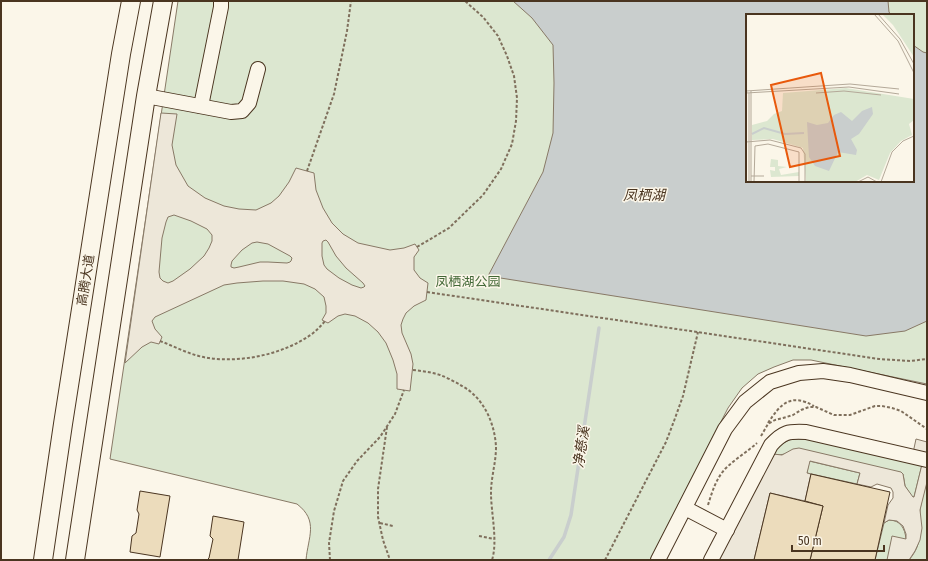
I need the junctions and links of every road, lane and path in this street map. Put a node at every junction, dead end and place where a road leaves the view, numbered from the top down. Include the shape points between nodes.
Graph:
1 (131, 1) edge
2 (163, 1) edge
3 (221, 1) edge
4 (351, 1) edge
5 (465, 1) edge
6 (258, 69) dead end
7 (146, 96) junction
8 (201, 106) junction
9 (307, 171) dead end
10 (417, 247) dead end
11 (427, 292) dead end
12 (325, 321) dead end
13 (698, 332) junction
14 (160, 341) dead end
15 (927, 359) edge
16 (413, 370) dead end
17 (404, 390) dead end
18 (927, 393) edge
19 (816, 407) dead end
20 (768, 424) dead end
21 (387, 426) junction
22 (925, 460) edge
23 (685, 508) junction
24 (380, 523) junction
25 (393, 526) dead end
26 (727, 530) junction
27 (479, 536) dead end
28 (494, 539) junction
29 (42, 560) edge
30 (75, 560) edge
31 (330, 560) edge
32 (390, 560) edge
33 (492, 560) edge
34 (605, 560) edge
35 (658, 560) edge
36 (711, 560) edge

1 - 29 main road, 高腾大道
2 - 7 main road
3 - 8 street
4 - 9 path via 334,94
5 - 10 path via 484,17 498,36 514,76 516,121 512,144 501,169 483,194 449,228
6 - 8 street via 249,103 242,111 231,112
7 - 8 street
7 - 30 main road
11 - 13 path
12 - 14 path via 299,342 276,352 243,359 208,358
13 - 15 path via 879,359
13 - 34 path via 682,396 666,442
16 - 28 path via 440,375 453,381 471,392 489,416 496,446 491,492
17 - 21 path via 395,414
18 - 23 street via 823,371 799,373 770,382 745,402 726,429
19 - 20 path via 803,400 787,402 780,407
21 - 24 path via 378,488
21 - 31 path via 357,461 344,481 333,517 329,543
22 - 26 street via 806,432 785,433 771,445
23 - 26 street
23 - 35 street
24 - 25 path
24 - 32 path
26 - 36 street
27 - 28 path
28 - 33 path

